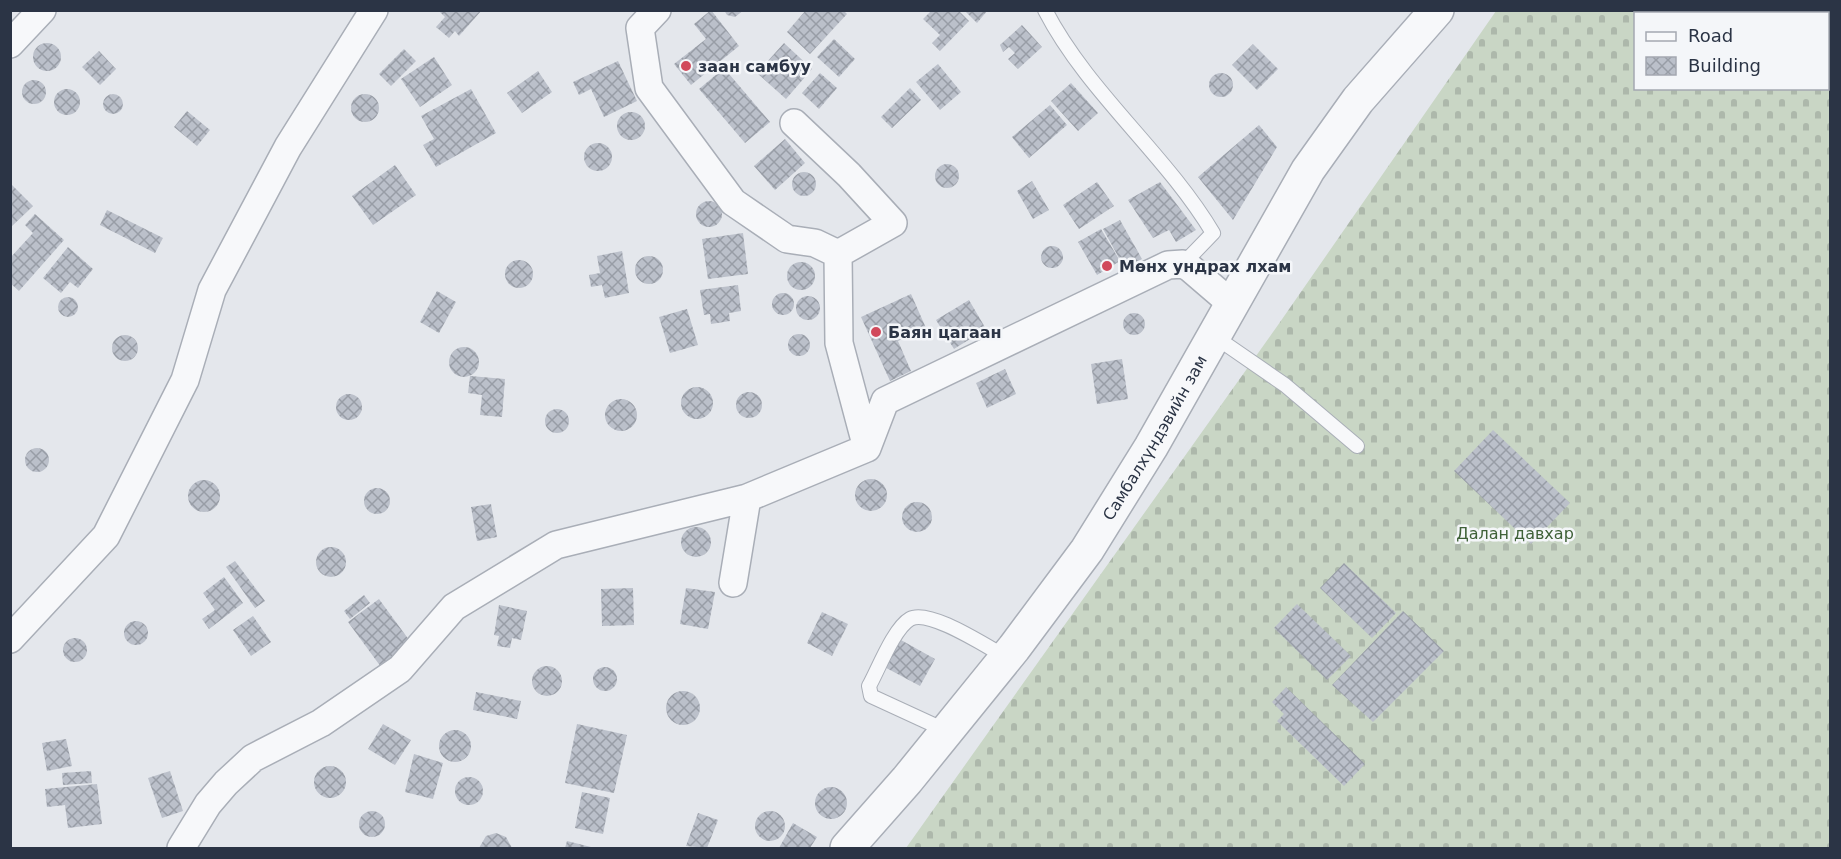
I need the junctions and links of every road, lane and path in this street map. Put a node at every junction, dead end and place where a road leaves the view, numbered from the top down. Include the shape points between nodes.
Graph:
1 (42, 10) edge
2 (374, 10) edge
3 (657, 10) edge
4 (1045, 10) edge
5 (1437, 10) edge
6 (10, 44) edge
7 (794, 123) dead end
8 (837, 254) junction
9 (1183, 264) junction
10 (1232, 304) junction
11 (1214, 336) junction
12 (1357, 446) dead end
13 (867, 448) junction
14 (747, 498) junction
15 (733, 584) dead end
16 (10, 639) edge
17 (1006, 657) junction
18 (947, 731) junction
19 (181, 849) edge
20 (848, 849) edge

1 - 6 street
2 - 16 street via 288,147 212,290 185,380 106,536
3 - 8 street via 640,28 649,88 733,202 787,239 815,243
4 - 9 lane via 1058,35 1191,197 1213,233
5 - 10 street, Самбалхүндэвийн зам via 1358,100 1308,170
7 - 8 street via 893,224
8 - 13 street via 839,343
9 - 10 street
9 - 13 street via 1168,264 885,401
10 - 11 street, Самбалхүндэвийн зам
11 - 12 lane via 1285,385
11 - 17 street, Самбалхүндэвийн зам via 1093,540
13 - 14 street
14 - 15 street
14 - 19 street via 556,545 454,607 400,669 321,723 253,758 208,804
17 - 18 street, Самбалхүндэвийн зам
17 - 18 lane via 938,620 917,616 897,632 870,686 871,696
18 - 20 street, Самбалхүндэвийн зам

